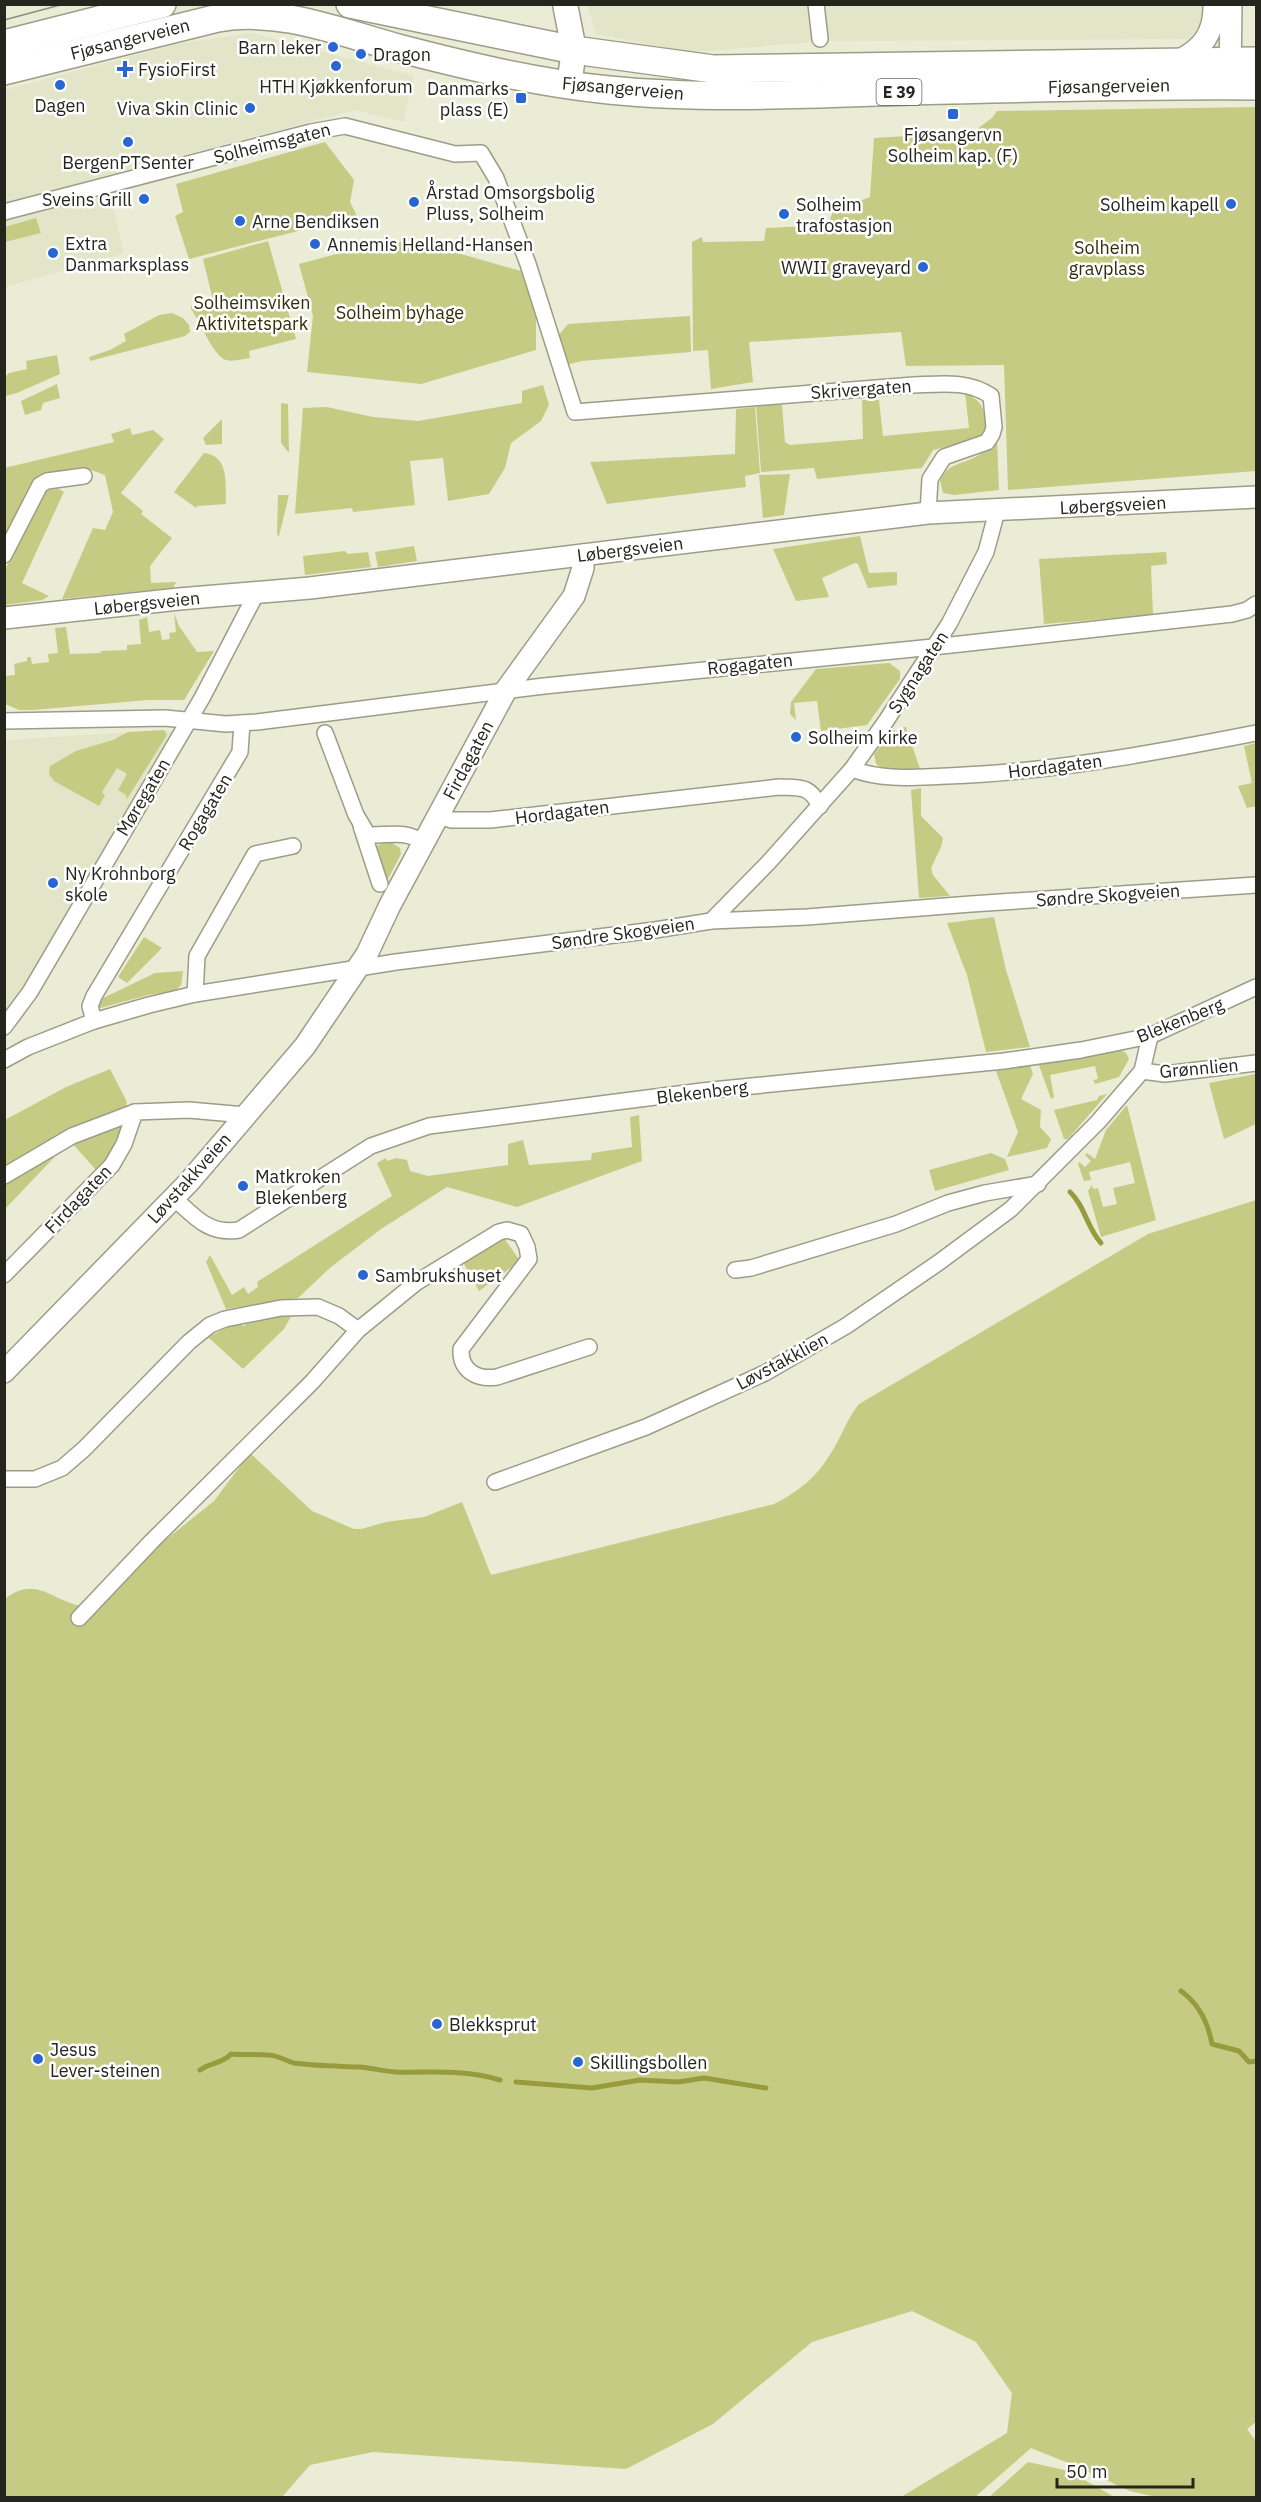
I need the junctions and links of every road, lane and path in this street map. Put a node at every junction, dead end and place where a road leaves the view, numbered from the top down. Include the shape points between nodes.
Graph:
1 (162, 4) edge
2 (350, 4) edge
3 (565, 4) edge
4 (816, 4) edge
5 (1214, 4) edge
6 (1231, 4) edge
7 (820, 39) dead end
8 (4, 44) edge
9 (574, 50) junction
10 (1178, 61) junction
11 (1257, 61) edge
12 (4, 71) edge
13 (1230, 73) junction
14 (569, 84) junction
15 (1257, 86) edge
16 (4, 212) edge
17 (575, 412) joint
18 (84, 476) dead end
19 (1257, 497) edge
20 (997, 511) junction
21 (928, 513) junction
22 (4, 555) edge
23 (583, 555) junction
24 (256, 594) junction
25 (1257, 604) edge
26 (4, 618) edge
27 (933, 647) junction
28 (507, 690) junction
29 (190, 719) junction
30 (4, 721) edge
31 (242, 723) junction
32 (325, 733) dead end
33 (1257, 733) edge
34 (852, 769) junction
35 (820, 806) junction
36 (439, 816) junction
37 (361, 826) junction
38 (423, 843) junction
39 (293, 846) dead end
40 (380, 885) dead end
41 (1257, 885) edge
42 (711, 921) junction
43 (356, 969) junction
44 (1257, 987) edge
45 (195, 994) junction
46 (94, 1021) junction
47 (4, 1027) edge
48 (1150, 1036) junction
49 (4, 1060) edge
50 (1257, 1063) edge
51 (1142, 1071) junction
52 (135, 1112) junction
53 (245, 1115) junction
54 (4, 1176) edge
55 (1038, 1184) junction
56 (174, 1198) junction
57 (735, 1270) dead end
58 (4, 1275) edge
59 (358, 1330) junction
60 (589, 1347) dead end
61 (4, 1372) edge
62 (4, 1479) edge
63 (495, 1482) dead end
64 (80, 1618) dead end

1 - 8 highway, Fjøsangerveien
2 - 9 highway, Fjøsangerveien / E 39
3 - 9 main road
4 - 7 street
5 - 10 street via 1207,39 1193,54
6 - 13 street
9 - 10 highway, Fjøsangerveien / E 39 via 713,69
9 - 14 main road
10 - 13 highway, Fjøsangerveien / E 39
11 - 13 highway, Fjøsangerveien / E 39
12 - 14 highway, Fjøsangerveien / E 39 via 218,18 255,14 286,18 486,69
13 - 14 highway, Fjøsangerveien / E 39 via 1064,87 723,95 663,94
13 - 15 highway, Fjøsangerveien / E 39
16 - 17 street, Solheimsgaten via 345,126 455,154 481,153 496,178 549,324
17 - 21 street, Skrivergaten via 914,385 952,384 981,389 991,396 992,434 987,442 944,457 930,479
18 - 22 street via 40,484
19 - 20 street, Løbergsveien
20 - 21 street, Løbergsveien
20 - 27 street, Sygnagaten via 986,552
21 - 23 street, Løbergsveien
23 - 24 street, Løbergsveien
23 - 28 street, Firdagaten via 574,596
24 - 26 street, Løbergsveien
24 - 29 street, Møregaten
25 - 27 street, Rogagaten via 1232,614
27 - 28 street, Rogagaten
27 - 34 street, Sygnagaten
28 - 31 street, Rogagaten
28 - 36 street, Firdagaten
29 - 30 street, Rogagaten
29 - 31 street, Rogagaten
29 - 47 street, Møregaten via 30,992
31 - 46 street, Rogagaten via 240,752 94,996 90,1006
32 - 37 street
33 - 34 street, Hordagaten via 1154,753 1028,770 883,778
34 - 35 street, Sygnagaten
35 - 36 street, Hordagaten via 806,789 779,787 490,820 451,820
35 - 42 street, Sygnagaten
36 - 38 street, Firdagaten
37 - 38 street via 368,834 401,833
37 - 40 street
38 - 43 street, Firdagaten
39 - 45 street via 255,854 197,956
41 - 42 street, Søndre Skogveien
42 - 43 street, Søndre Skogveien
43 - 45 street, Søndre Skogveien
43 - 53 street, Løvstakkveien via 304,1046
44 - 48 street, Blekenberg
45 - 46 street, Søndre Skogveien
46 - 49 street, Søndre Skogveien
48 - 51 street, Løvstakklien
48 - 56 street, Blekenberg via 1023,1059 702,1091 429,1126 371,1146 239,1230 228,1232 213,1230
50 - 51 street, Grønnlien via 1165,1074
51 - 55 street, Løvstakklien
52 - 53 street via 189,1110
52 - 54 street via 72,1136
52 - 58 street, Firdagaten via 131,1129 112,1165
53 - 56 street, Løvstakkveien
55 - 57 street via 948,1203 896,1224
55 - 63 street, Løvstakklien via 994,1223 939,1263 791,1359 646,1427
56 - 61 street, Løvstakkveien
59 - 60 street via 417,1282 507,1230 521,1234 529,1259 461,1349 465,1368 482,1378 497,1377
59 - 62 street via 318,1307 281,1308 210,1325 62,1468 34,1479
59 - 64 street via 312,1382

